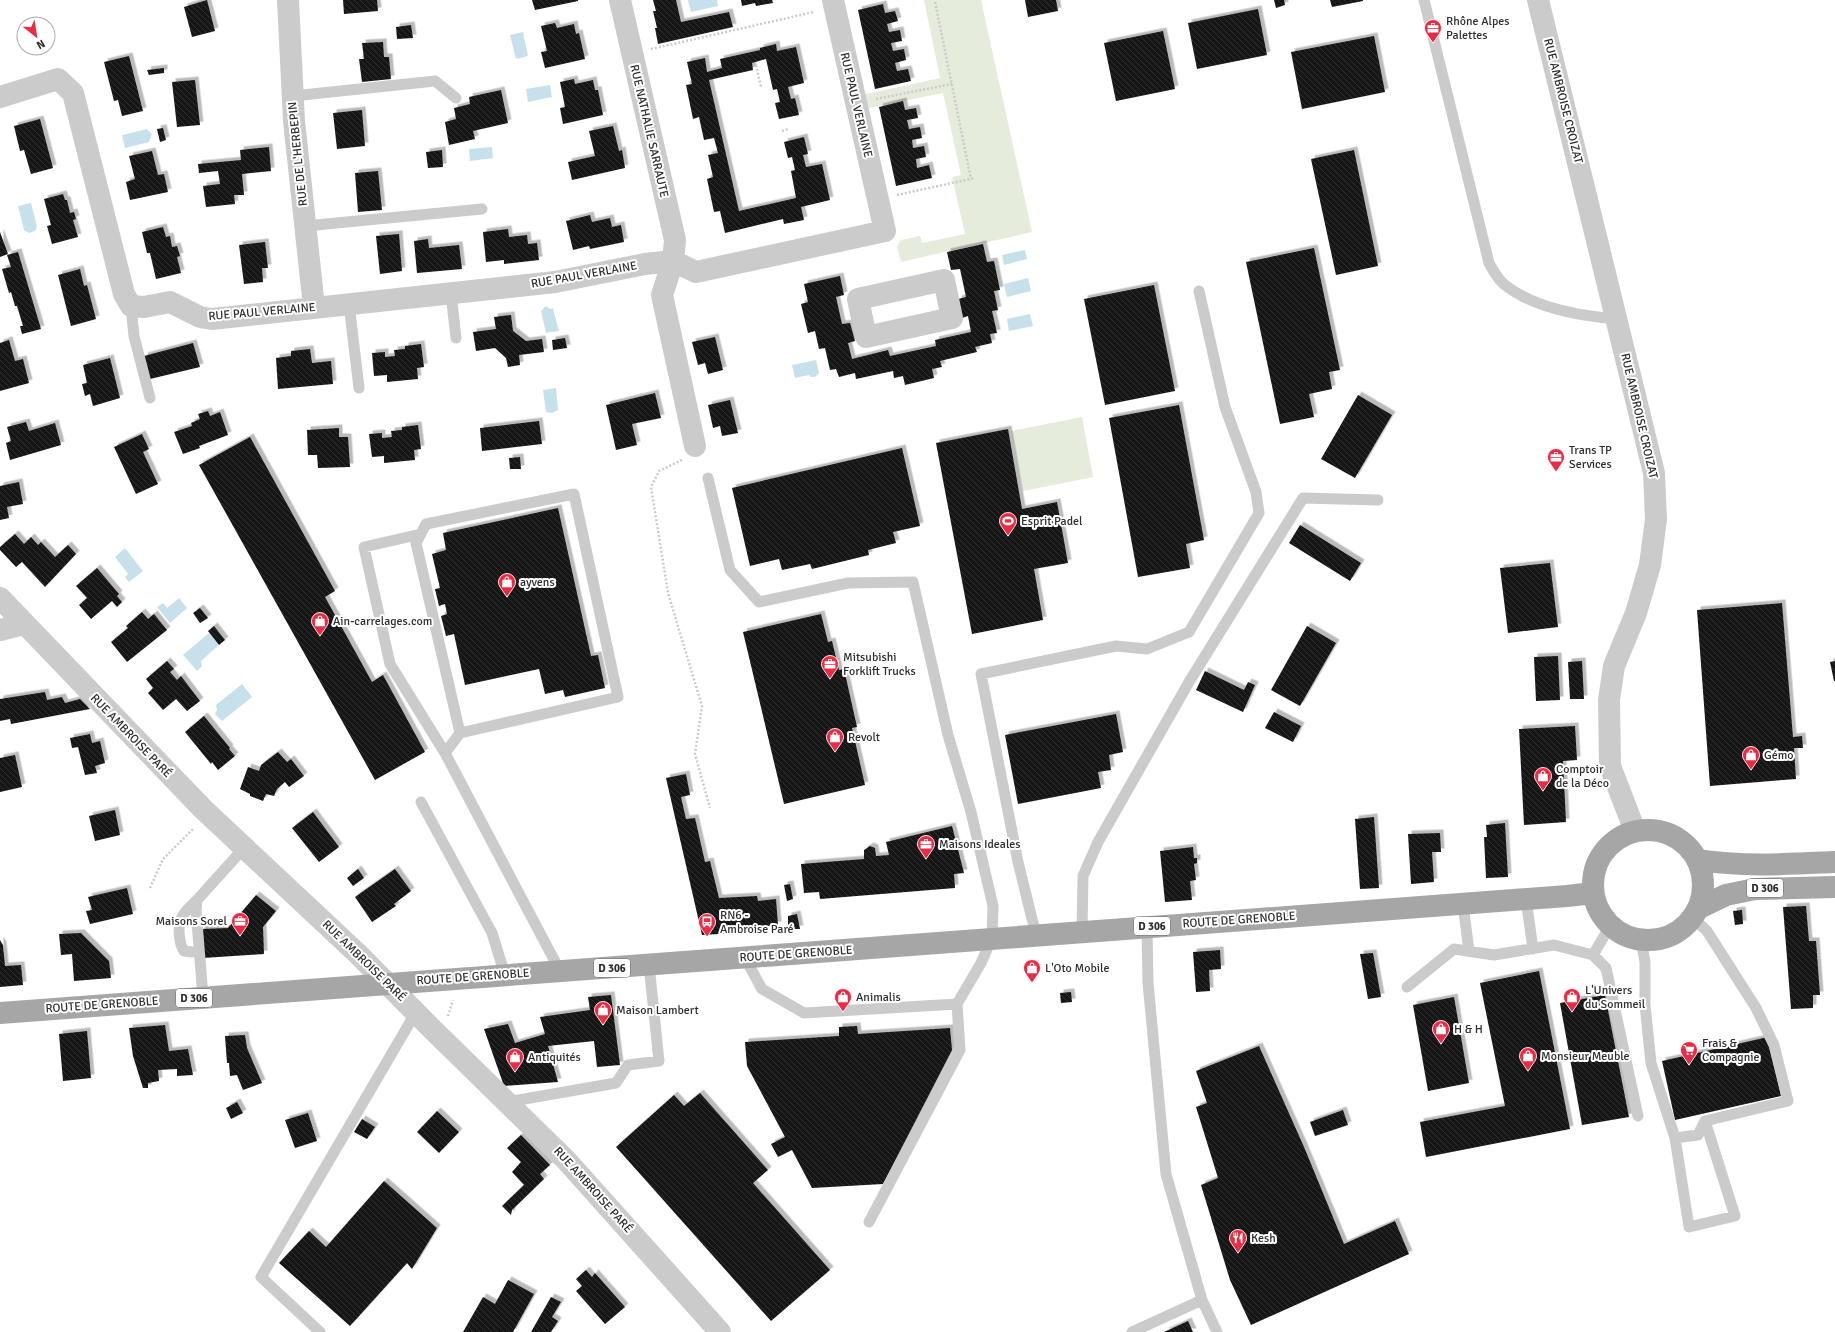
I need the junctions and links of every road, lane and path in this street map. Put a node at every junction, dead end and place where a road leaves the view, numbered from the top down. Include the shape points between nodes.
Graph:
1 (288, 0) edge
2 (620, 0) edge
3 (1424, 0) edge
4 (1538, 0) edge
5 (935, 1) edge
6 (833, 4) edge
7 (632, 53) junction
8 (756, 65) dead end
9 (952, 84) junction
10 (761, 87) dead end
11 (293, 96) junction
12 (0, 97) edge
13 (456, 98) dead end
14 (856, 103) junction
15 (788, 129) dead end
16 (782, 131) dead end
17 (878, 200) junction
18 (482, 208) dead end
19 (306, 226) junction
20 (673, 261) junction
21 (1199, 291) dead end
22 (451, 294) junction
23 (349, 304) junction
24 (131, 306) junction
25 (314, 307) junction
26 (1616, 319) junction
27 (456, 338) dead end
28 (359, 388) dead end
29 (150, 398) dead end
30 (695, 446) joint
31 (708, 478) dead end
32 (1378, 500) dead end
33 (421, 534) junction
34 (0, 598) edge
35 (23, 624) junction
36 (0, 630) edge
37 (460, 733) junction
38 (445, 753) junction
39 (421, 802) dead end
40 (710, 808) dead end
41 (208, 814) junction
42 (1635, 831) junction
43 (244, 848) junction
44 (1698, 860) junction
45 (1835, 862) edge
46 (1835, 887) edge
47 (150, 888) dead end
48 (1593, 893) junction
49 (1526, 899) junction
50 (197, 900) junction
51 (1463, 904) junction
52 (1696, 913) junction
53 (1610, 926) junction
54 (1147, 927) junction
55 (1082, 932) junction
56 (1036, 936) junction
57 (992, 938) junction
58 (1641, 940) junction
59 (1533, 948) junction
60 (1469, 951) junction
61 (192, 952) dead end
62 (1593, 955) junction
63 (745, 958) junction
64 (649, 965) junction
65 (560, 971) junction
66 (505, 975) junction
67 (451, 979) junction
68 (388, 983) junction
69 (1407, 987) dead end
70 (203, 997) junction
71 (957, 1004) junction
72 (416, 1012) junction
73 (0, 1013) edge
74 (432, 1029) junction
75 (507, 1102) junction
76 (1638, 1116) dead end
77 (1705, 1121) junction
78 (1675, 1138) junction
79 (869, 1222) dead end
80 (1202, 1300) junction
81 (320, 1332) edge
82 (720, 1332) edge
83 (1132, 1332) edge
84 (1217, 1332) edge

1 - 11 street, RUE DE L'HERBEPIN
2 - 7 street, RUE NATHALIE SARRAUTE
3 - 26 lane via 1489,263 1503,284 1531,301 1593,317
4 - 26 street, RUE AMBROISE CROIZAT
5 - 9 path
6 - 7 path
6 - 14 street, RUE PAUL VERLAINE
7 - 20 street, RUE NATHALIE SARRAUTE via 674,240
8 - 10 path
9 - 14 path
9 - 17 path via 973,179
11 - 13 lane via 435,81
11 - 19 street, RUE DE L'HERBEPIN
12 - 24 street via 58,79 73,93 124,294
14 - 17 street, RUE PAUL VERLAINE
15 - 16 path
17 - 20 street, RUE PAUL VERLAINE via 885,231 696,272
18 - 19 lane
19 - 25 street, RUE DE L'HERBEPIN
20 - 22 street, RUE PAUL VERLAINE via 556,282
20 - 30 street via 662,295
21 - 56 lane via 1225,407 1256,492 1259,513 1189,632 1148,649 1116,646 981,674 1018,862
22 - 23 street, RUE PAUL VERLAINE
22 - 27 lane
23 - 25 street, RUE PAUL VERLAINE
23 - 28 lane
24 - 25 street, RUE PAUL VERLAINE via 144,307 170,302 200,317 212,319
24 - 29 lane via 134,336
26 - 42 street, RUE AMBROISE CROIZAT via 1654,473 1656,519 1650,565 1636,612 1614,666 1609,700 1610,766
30 - 40 path via 693,453 687,458 659,471 651,487 668,593 702,706 695,754
31 - 57 lane via 730,570 758,602 848,582 913,582 948,736 971,812 993,906
32 - 55 lane via 1303,498 1189,682 1098,842 1083,876
33 - 37 lane via 416,543
33 - 37 lane via 426,524 574,494 618,697
33 - 38 lane via 364,546 390,664
34 - 35 street, RUE AMBROISE PARÉ
35 - 36 street
35 - 41 street, RUE AMBROISE PARÉ
37 - 38 lane
38 - 65 lane
39 - 66 lane via 492,933
41 - 43 street, RUE AMBROISE PARÉ
41 - 47 path via 163,859
42 - 44 main road via 1654,830 1674,835 1689,847
42 - 48 main road via 1620,837 1607,848 1598,861 1593,876
43 - 50 lane
43 - 68 street, RUE AMBROISE PARÉ
44 - 45 main road, D 306 via 1765,866
44 - 52 main road via 1703,876 1703,892
46 - 52 main road, D 306 via 1754,889 1726,895
48 - 49 main road, ROUTE DE GRENOBLE / D 306
48 - 53 main road via 1599,911
49 - 51 main road, ROUTE DE GRENOBLE / D 306
49 - 59 lane
50 - 61 lane via 181,918 181,946 184,951
50 - 70 lane
51 - 54 main road, ROUTE DE GRENOBLE / D 306
51 - 60 lane
52 - 58 main road via 1683,929 1670,936 1656,940
52 - 77 lane via 1756,1008 1774,1045 1788,1101
53 - 58 main road via 1625,936
53 - 62 lane
54 - 55 main road, ROUTE DE GRENOBLE / D 306
54 - 80 lane via 1148,983 1166,1174
55 - 56 main road, ROUTE DE GRENOBLE / D 306
56 - 57 main road, ROUTE DE GRENOBLE / D 306
57 - 63 main road, ROUTE DE GRENOBLE / D 306
57 - 71 lane
58 - 78 lane via 1646,962 1645,1005 1651,1063
59 - 60 lane via 1494,955
59 - 62 lane via 1554,945
60 - 69 lane via 1454,949
62 - 76 lane via 1606,968
63 - 64 main road, ROUTE DE GRENOBLE / D 306
63 - 71 lane via 762,989 804,1013
64 - 65 main road, ROUTE DE GRENOBLE / D 306
64 - 75 lane via 659,1061 628,1065 616,1083
65 - 66 main road, ROUTE DE GRENOBLE / D 306
66 - 67 main road, ROUTE DE GRENOBLE / D 306
67 - 68 main road, ROUTE DE GRENOBLE / D 306
67 - 74 path via 453,1003 449,1015
68 - 70 main road, ROUTE DE GRENOBLE / D 306
68 - 72 street, RUE AMBROISE PARÉ
70 - 73 main road, ROUTE DE GRENOBLE / D 306
71 - 79 lane via 960,1050
72 - 74 street, RUE AMBROISE PARÉ
72 - 81 lane via 261,1277
74 - 75 street, RUE AMBROISE PARÉ
75 - 82 street, RUE AMBROISE PARÉ via 566,1160
77 - 78 lane via 1698,1135
77 - 78 lane via 1735,1216 1689,1227
80 - 83 lane
80 - 84 lane

